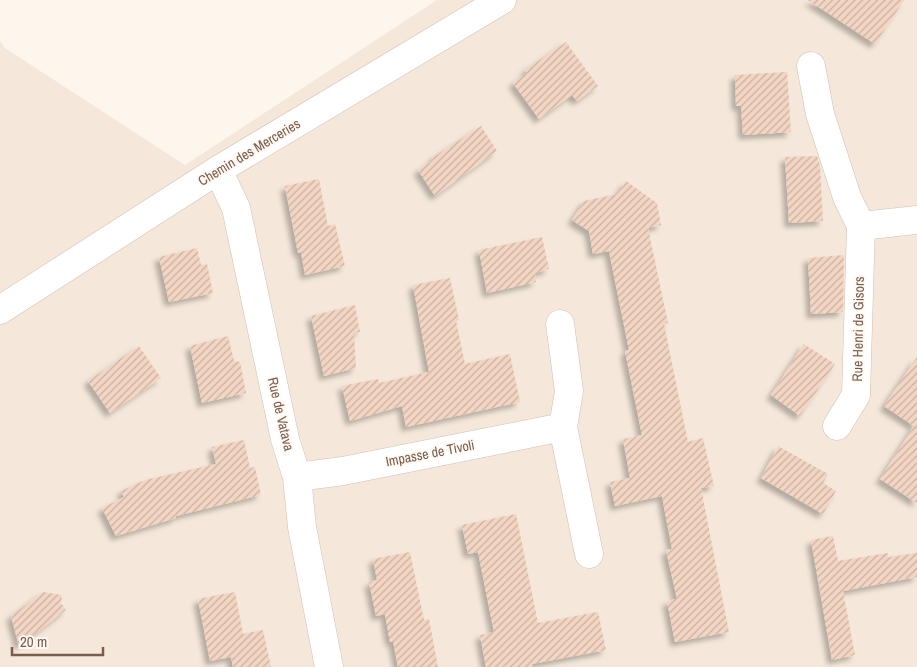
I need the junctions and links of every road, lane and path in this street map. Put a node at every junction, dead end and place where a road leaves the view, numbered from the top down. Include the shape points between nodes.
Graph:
1 (502, 0) edge
2 (811, 66) dead end
3 (218, 170) junction
4 (917, 220) edge
5 (860, 226) junction
6 (0, 310) edge
7 (560, 324) dead end
8 (837, 426) dead end
9 (563, 427) junction
10 (297, 477) junction
11 (589, 554) dead end
12 (329, 666) edge

1 - 3 street, Chemin des Merceries
2 - 5 street, Rue Henri de Gisors via 820,114
3 - 6 street, Chemin des Merceries
3 - 10 street, Rue de Vatava via 236,208 285,439
4 - 5 street
5 - 8 street, Rue Henri de Gisors via 856,395
7 - 9 street via 569,391
9 - 10 street, Impasse de Tivoli via 343,471
9 - 11 street
10 - 12 street, Rue de Vatava via 302,527

